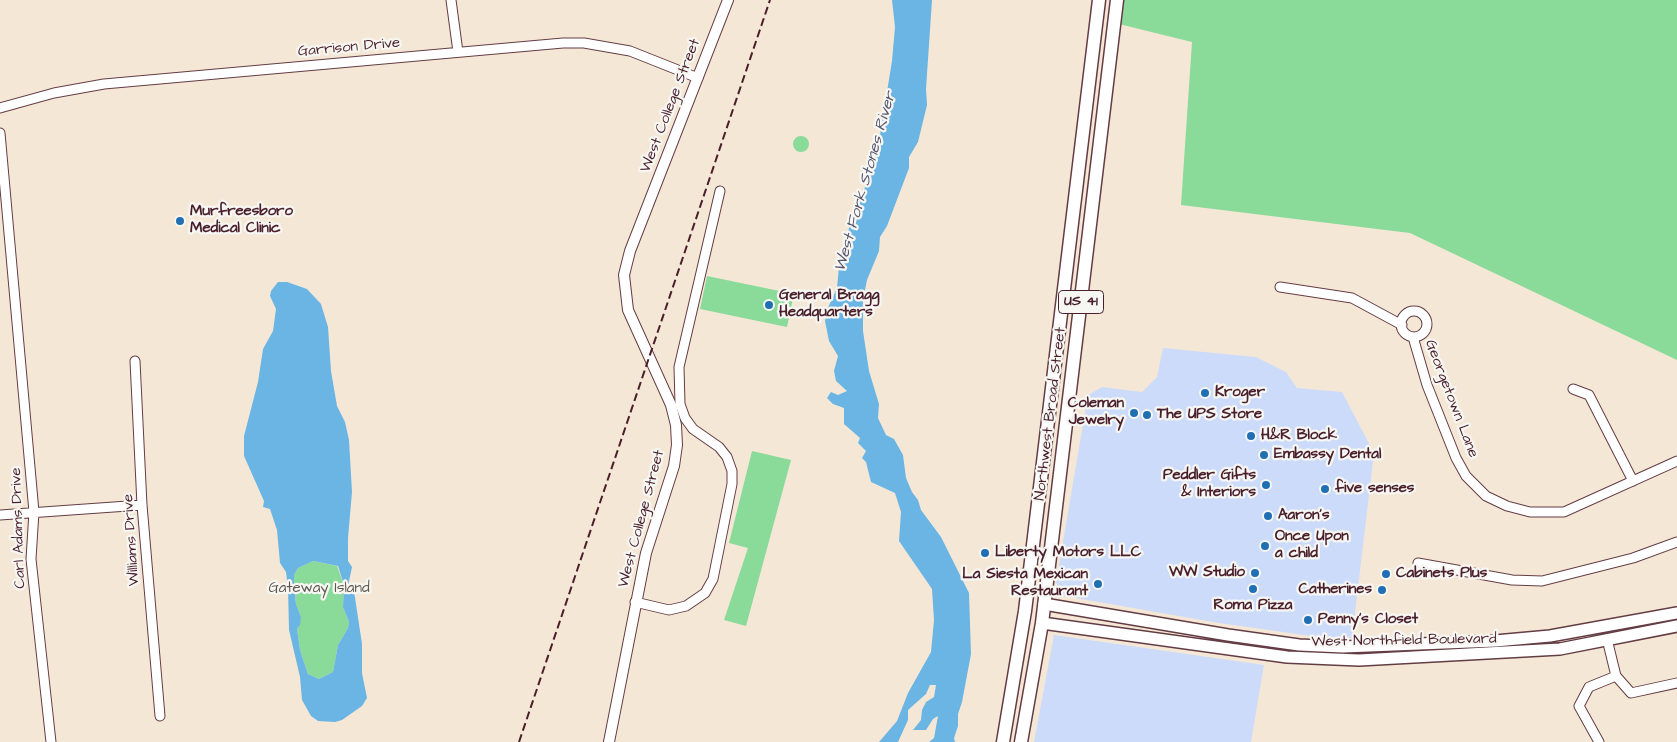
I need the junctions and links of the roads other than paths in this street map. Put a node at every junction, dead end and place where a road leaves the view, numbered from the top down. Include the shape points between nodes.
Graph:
1 (451, 0) edge
2 (728, 0) edge
3 (1099, 0) edge
4 (1117, 0) edge
5 (1097, 22) junction
6 (1114, 23) junction
7 (458, 52) junction
8 (698, 78) junction
9 (0, 108) edge
10 (0, 133) edge
11 (720, 191) dead end
12 (1068, 261) junction
13 (1085, 263) junction
14 (1280, 287) dead end
15 (1402, 325) junction
16 (1413, 337) junction
17 (1057, 351) junction
18 (1074, 354) junction
19 (134, 361) dead end
20 (1572, 389) dead end
21 (1049, 418) junction
22 (1066, 420) junction
23 (1677, 461) edge
24 (1633, 481) junction
25 (142, 505) junction
26 (34, 512) junction
27 (0, 514) edge
28 (1677, 542) edge
29 (1418, 563) dead end
30 (636, 602) junction
31 (1044, 604) junction
32 (1026, 611) junction
33 (1677, 613) edge
34 (1042, 623) junction
35 (1677, 626) edge
36 (1607, 639) junction
37 (1507, 640) junction
38 (1507, 653) junction
39 (1616, 676) junction
40 (1677, 682) edge
41 (160, 716) dead end
42 (51, 742) edge
43 (609, 742) edge
44 (1003, 742) edge
45 (1021, 742) edge
46 (1600, 742) edge

1 - 7 street
2 - 8 street, West College Street
3 - 5 main road, Northwest Broad Street / US 41
4 - 6 main road, Northwest Broad Street / US 41
5 - 6 main road
5 - 12 main road, Northwest Broad Street / US 41
6 - 13 main road, Northwest Broad Street / US 41
7 - 8 street, Garrison Drive via 584,43 630,51
7 - 9 street, Garrison Drive via 104,84
8 - 30 street, West College Street via 630,251 624,275 628,310 671,405 677,446 674,466 646,553
10 - 26 street, Carl Adams Drive
11 - 30 street via 679,367 680,404 685,418 694,429 719,446 732,471 713,579 705,593 686,606 669,610
12 - 13 main road
12 - 17 main road, Northwest Broad Street / US 41
13 - 18 main road, Northwest Broad Street / US 41
14 - 15 street via 1352,298
15 - 16 street via 1405,333
15 - 16 street via 1403,317 1410,312 1422,314 1426,329
16 - 24 street, Georgetown Lane via 1456,458 1466,476 1486,496 1530,512 1564,512
17 - 18 main road
17 - 21 main road, Northwest Broad Street / US 41
18 - 22 main road, Northwest Broad Street / US 41
19 - 25 street, Williams Drive
20 - 24 street via 1589,395
21 - 22 main road
21 - 32 main road, Northwest Broad Street / US 41
22 - 31 main road, Northwest Broad Street / US 41
23 - 24 street, Georgetown Lane
25 - 26 street
25 - 41 street, Williams Drive
26 - 27 street
26 - 42 street, Carl Adams Drive via 31,559
28 - 29 street via 1633,558 1542,581 1512,580
30 - 43 street, West College Street
31 - 32 main road
31 - 34 main road, Northwest Broad Street / US 41
31 - 37 main road, West Northfield Boulevard via 1299,645 1343,647
32 - 34 main road
32 - 44 main road, Northwest Broad Street / US 41
33 - 37 main road, West Northfield Boulevard via 1550,636
34 - 38 main road, West Northfield Boulevard via 1319,659
34 - 45 main road, Northwest Broad Street / US 41
35 - 36 main road, West Northfield Boulevard
36 - 38 main road, West Northfield Boulevard via 1560,649
36 - 39 street
37 - 38 main road
39 - 40 street via 1632,693
39 - 46 street via 1589,687 1579,706

